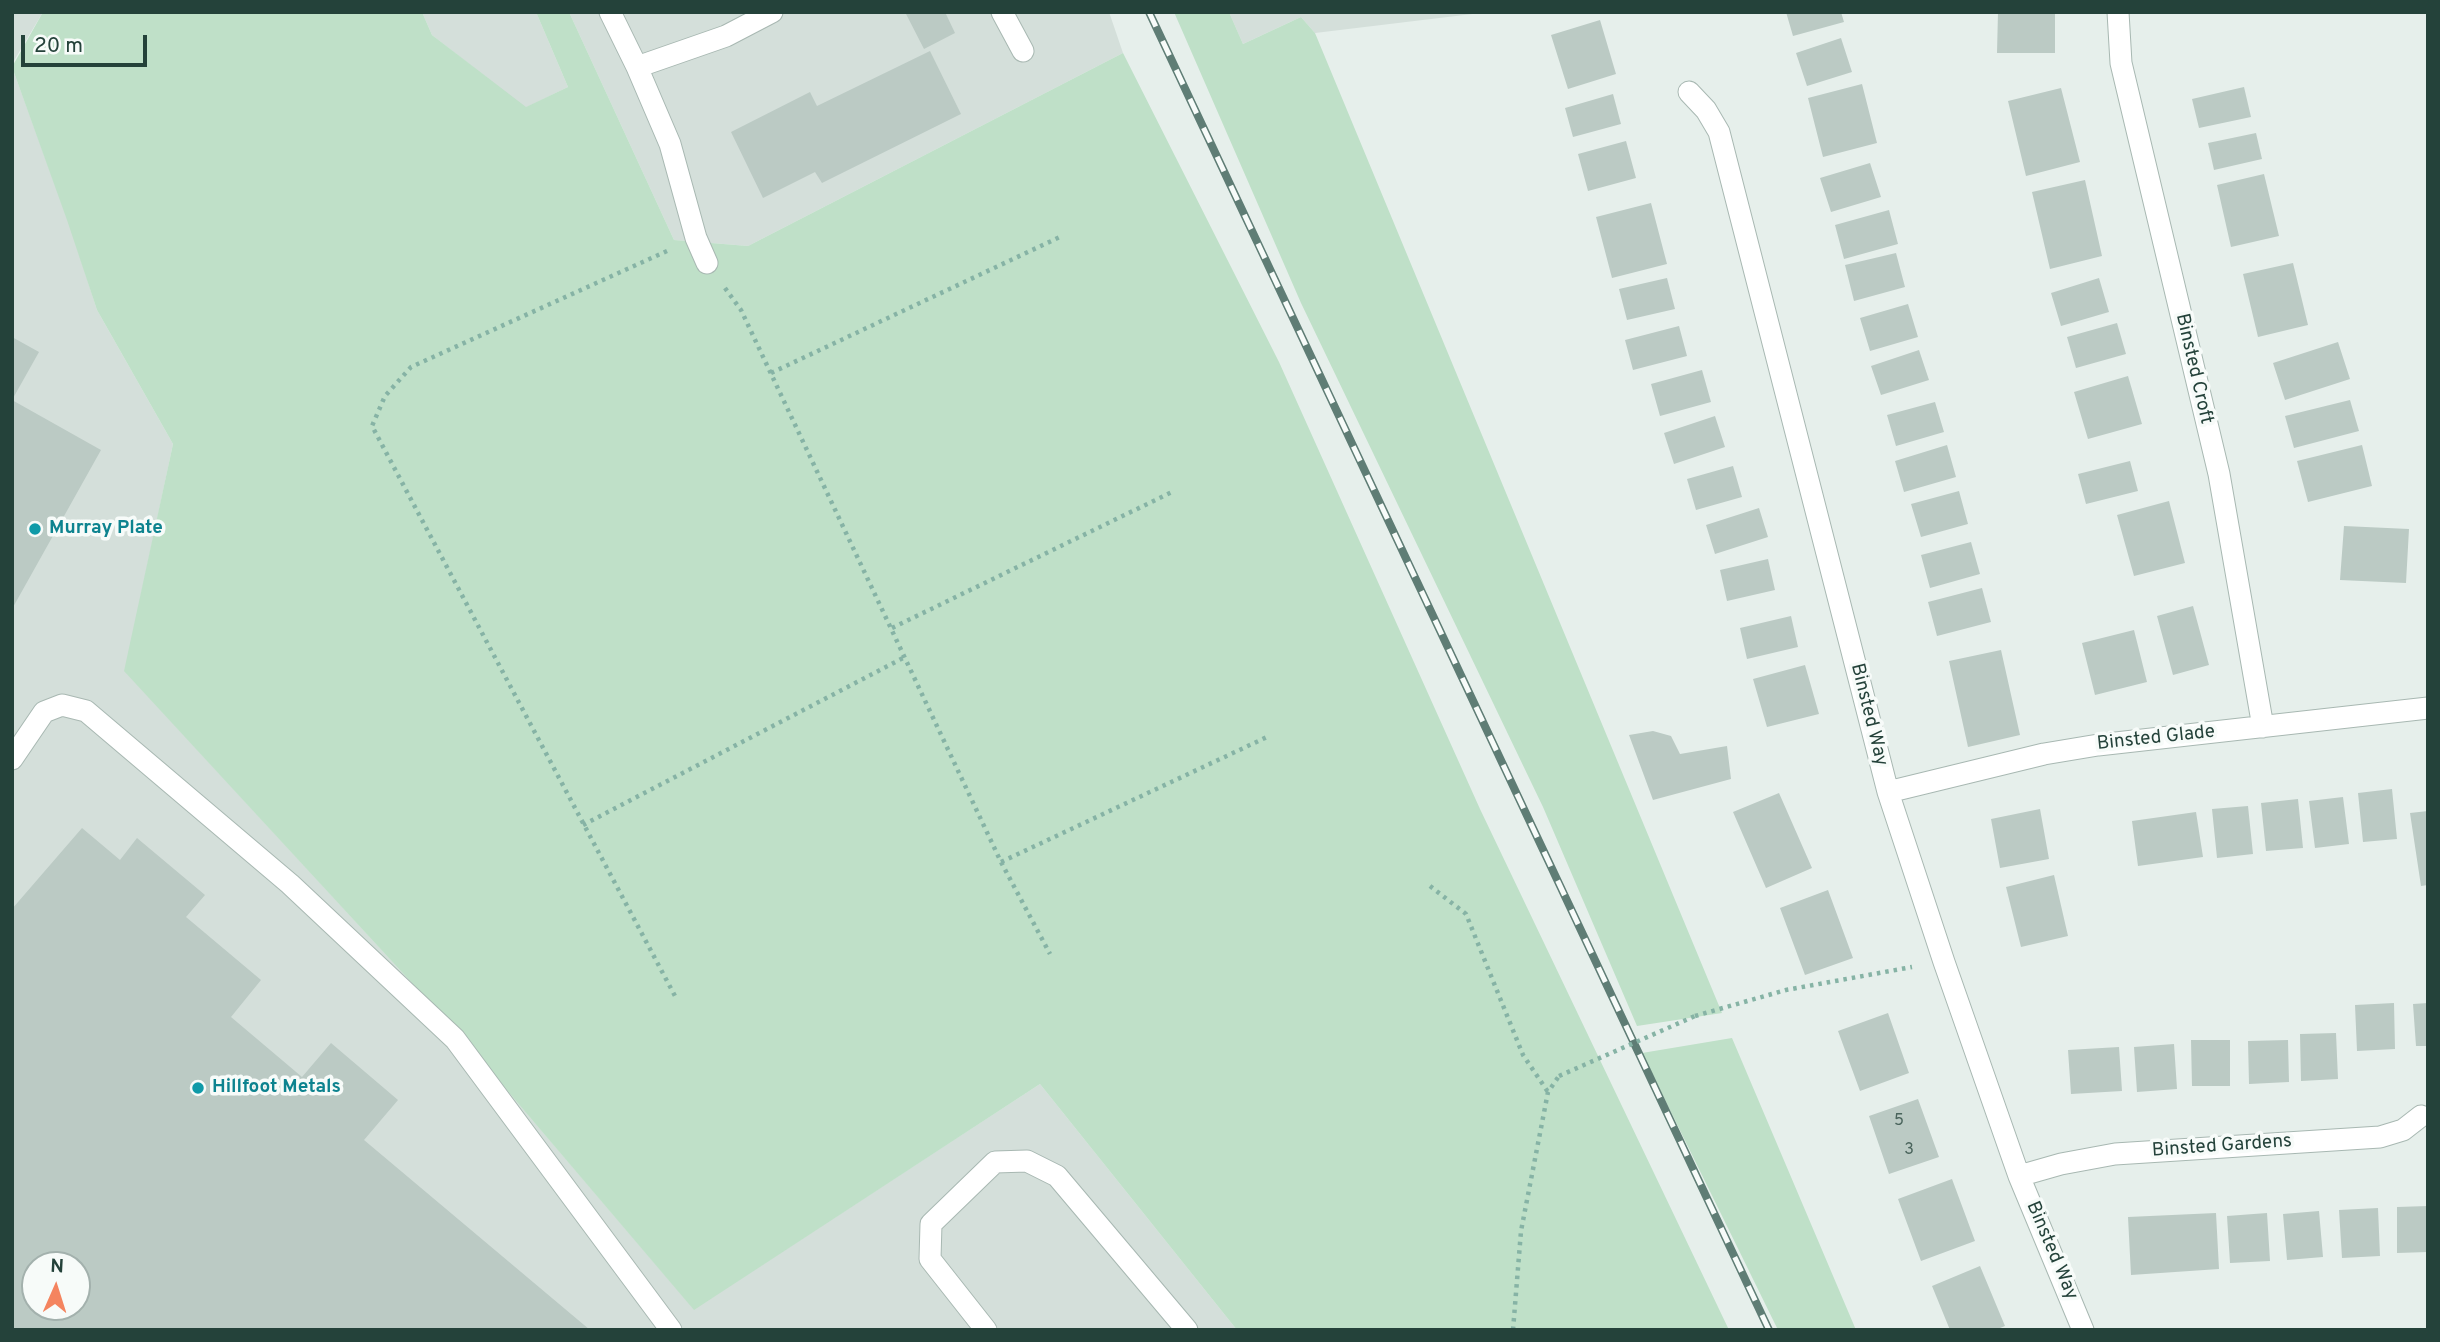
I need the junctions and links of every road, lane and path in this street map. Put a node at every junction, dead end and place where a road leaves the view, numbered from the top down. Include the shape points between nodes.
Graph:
1 (610, 12) edge
2 (772, 12) edge
3 (1002, 12) edge
4 (2119, 12) edge
5 (1023, 51) dead end
6 (637, 67) junction
7 (1689, 92) dead end
8 (1062, 236) dead end
9 (696, 238) junction
10 (707, 263) joint
11 (771, 373) junction
12 (1172, 492) dead end
13 (892, 628) junction
14 (905, 657) junction
15 (2428, 708) edge
16 (2263, 727) junction
17 (1267, 737) dead end
18 (12, 759) edge
19 (1888, 792) junction
20 (583, 825) junction
21 (1001, 862) junction
22 (1430, 886) dead end
23 (1049, 954) dead end
24 (1944, 962) junction
25 (675, 996) dead end
26 (1548, 1092) junction
27 (2421, 1116) dead end
28 (2019, 1176) junction
29 (671, 1330) edge
30 (986, 1330) edge
31 (1187, 1330) edge
32 (1513, 1330) edge
33 (2083, 1330) edge

1 - 6 street
2 - 6 street via 726,36
3 - 5 street
4 - 16 street, Binsted Croft via 2121,63 2219,474
6 - 9 street via 670,144
7 - 19 street, Binsted Way via 1719,132
8 - 11 path
9 - 10 street
9 - 20 path via 411,367 386,396 372,426
10 - 11 path via 741,310
11 - 13 path
12 - 13 path
13 - 14 path
14 - 20 path
14 - 21 path
15 - 16 street, Binsted Glade
16 - 19 street, Binsted Glade via 2044,754
17 - 21 path
18 - 29 street via 44,712 62,705 86,711 290,884 455,1039
19 - 24 street, Binsted Way
20 - 25 path
21 - 23 path
22 - 26 path via 1466,914 1522,1055
24 - 26 path, bridge via 1786,990 1695,1016 1559,1076
24 - 28 street, Binsted Way
26 - 32 path via 1521,1231
27 - 28 street, Binsted Gardens via 2403,1130 2380,1137 2115,1154
28 - 33 street, Binsted Way
30 - 31 street via 930,1259 932,1224 995,1162 1027,1161 1058,1176

